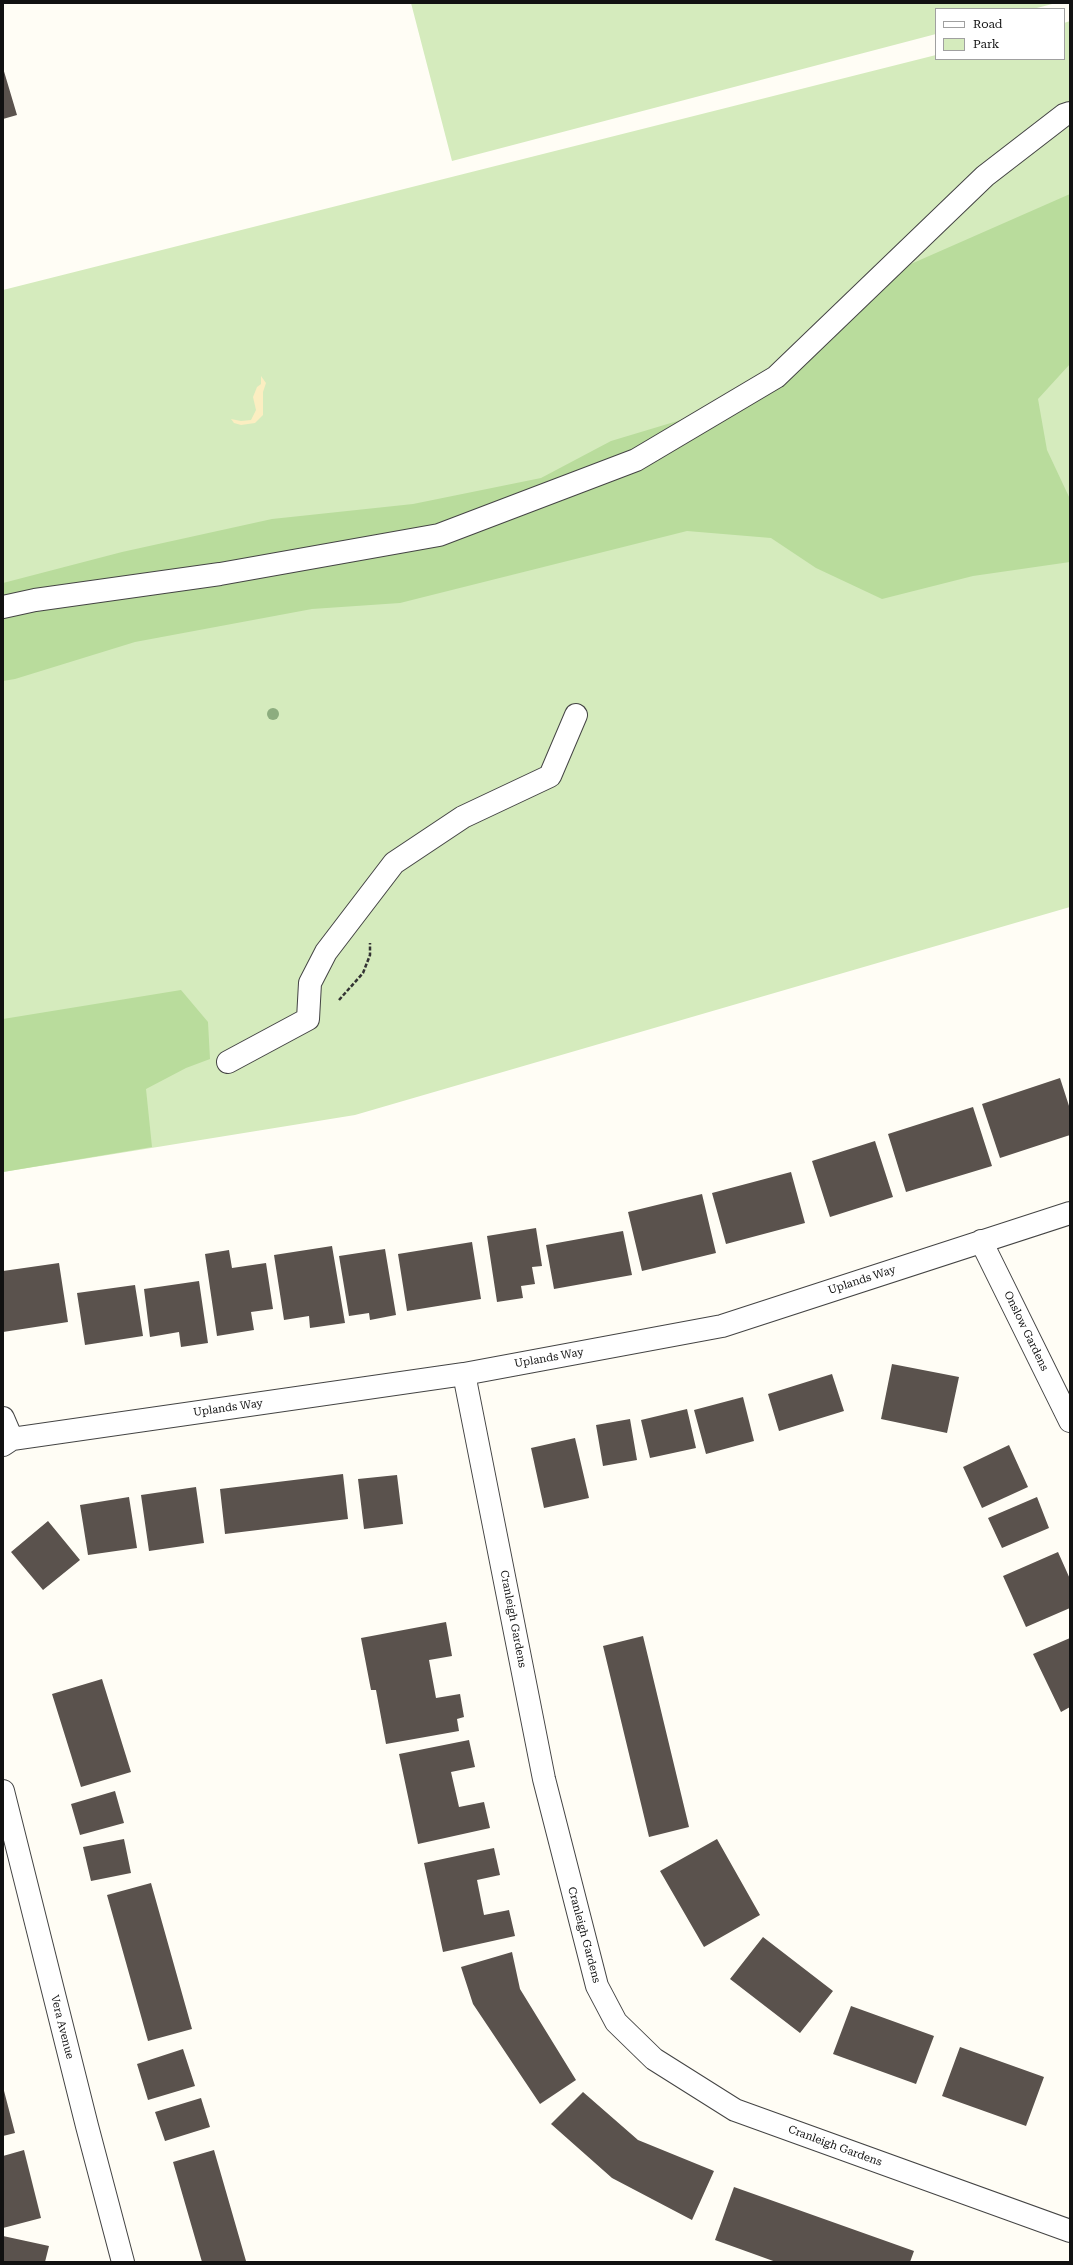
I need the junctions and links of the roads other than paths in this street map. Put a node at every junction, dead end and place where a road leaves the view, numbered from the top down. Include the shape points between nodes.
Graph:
1 (1070, 113) edge
2 (3, 607) edge
3 (576, 715) dead end
4 (228, 1062) dead end
5 (1070, 1213) edge
6 (981, 1241) junction
7 (464, 1374) junction
8 (3, 1418) edge
9 (1070, 1421) edge
10 (8, 1442) edge
11 (3, 1791) edge
12 (1070, 2231) edge
13 (123, 2262) edge

1 - 2 street via 986,176 776,377 636,460 439,535 220,574 35,600
3 - 4 street via 550,776 463,817 394,863 326,952 310,983 308,1019
5 - 6 street, Uplands Way
6 - 7 street, Uplands Way via 722,1326
6 - 9 street, Onslow Gardens
7 - 10 street, Uplands Way
7 - 12 street, Cranleigh Gardens via 544,1779 597,1986 616,2022 654,2059 735,2110
8 - 10 street, Uplands Way
11 - 13 street, Vera Avenue

